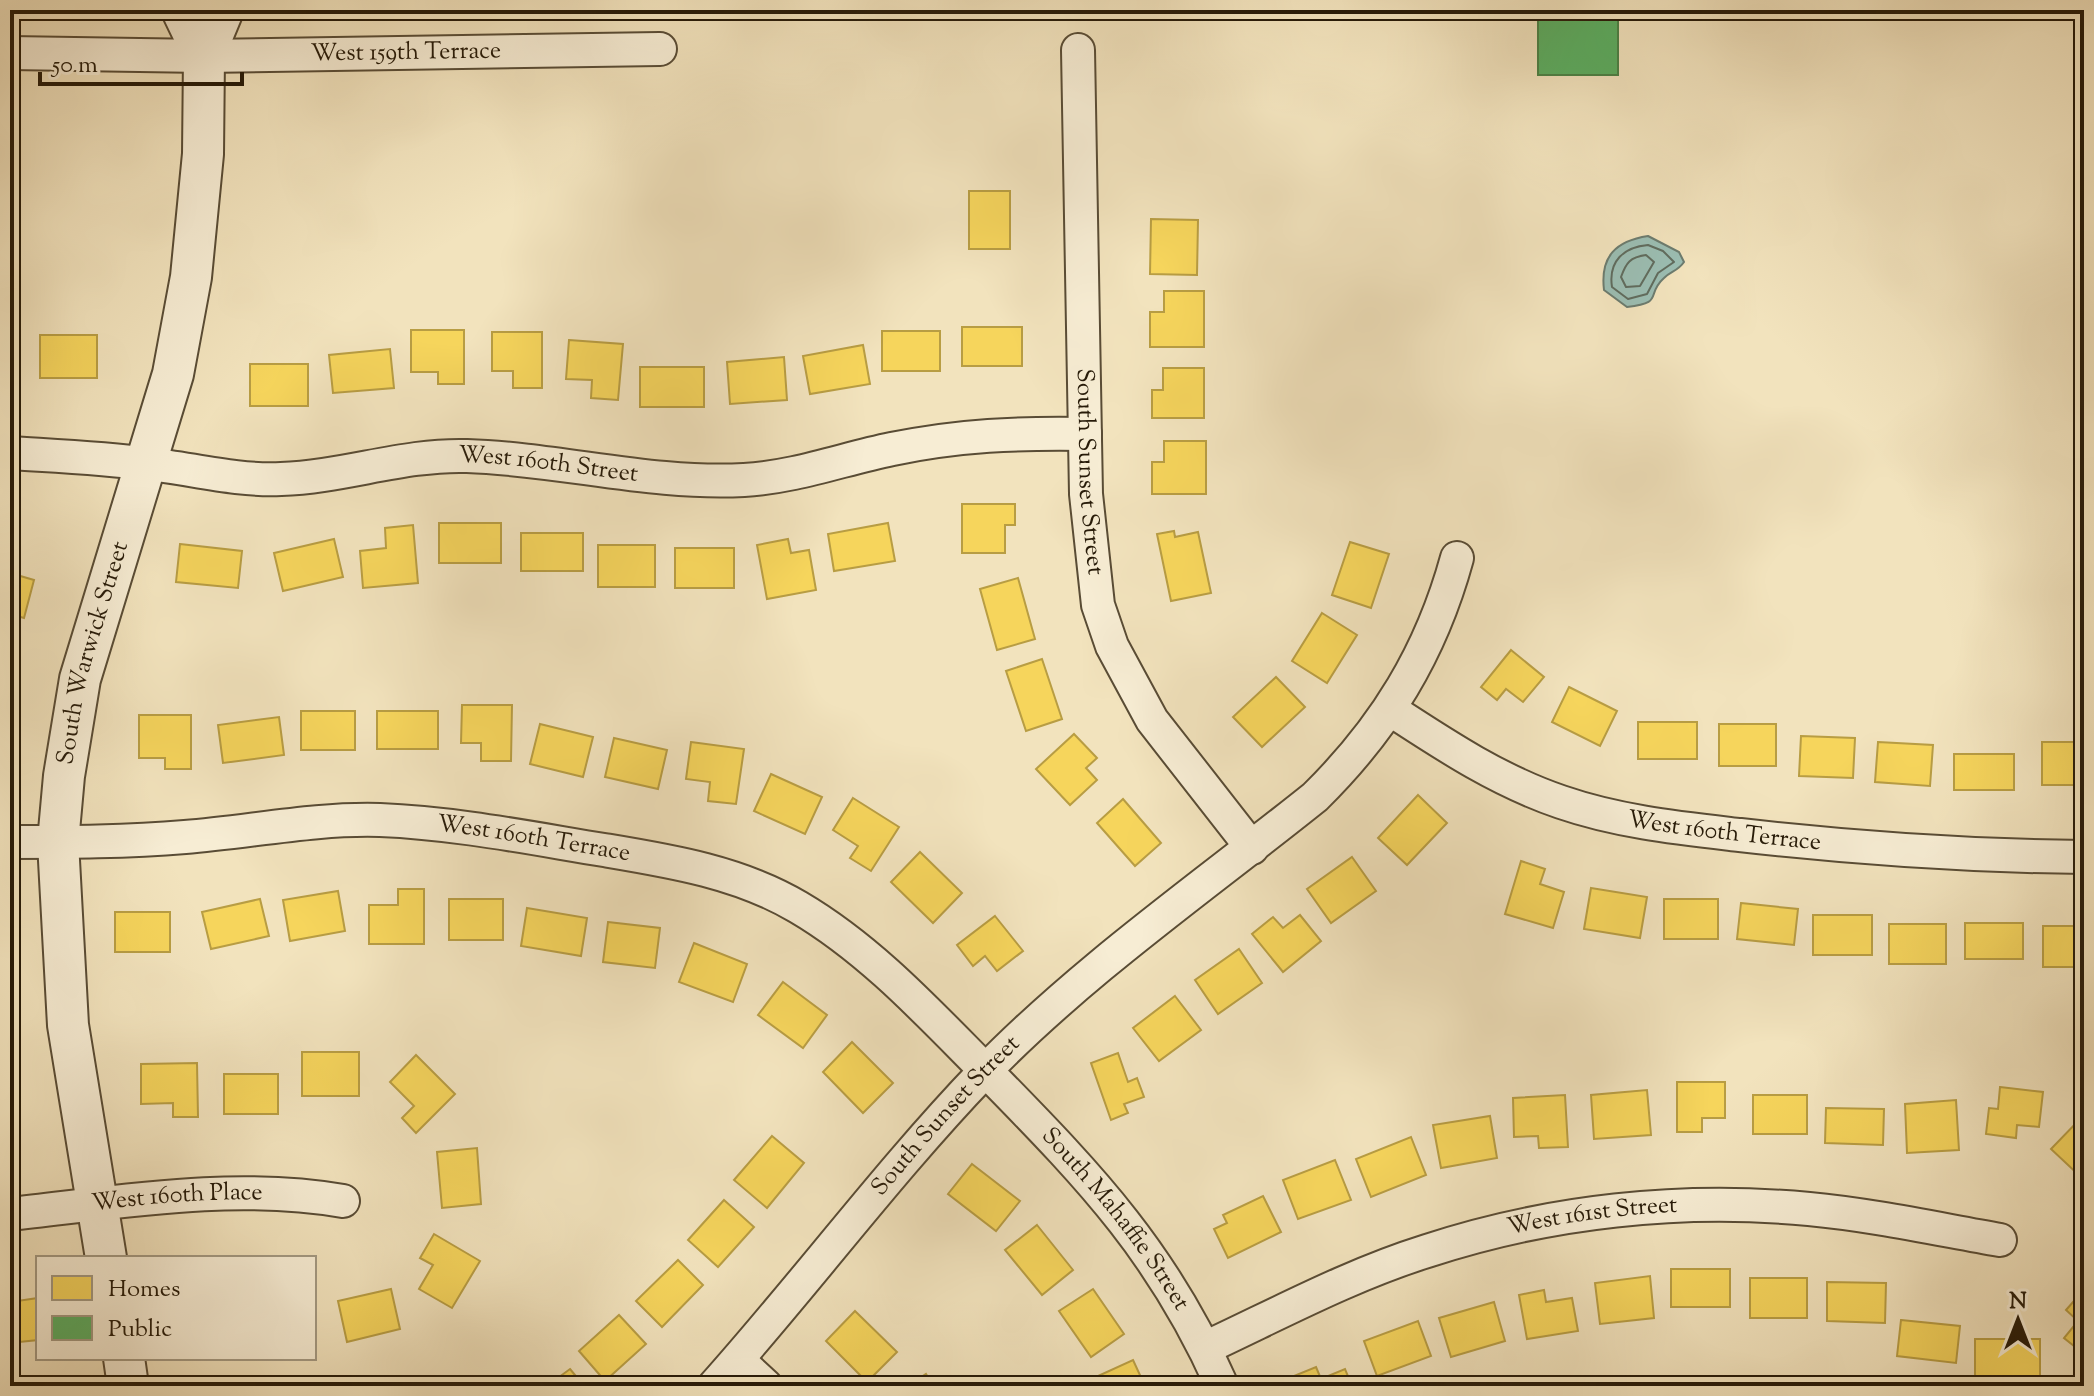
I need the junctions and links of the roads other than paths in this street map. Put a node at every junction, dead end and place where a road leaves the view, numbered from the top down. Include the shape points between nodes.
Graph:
1 (182, 10) edge
2 (223, 10) edge
3 (660, 49) dead end
4 (1078, 50) dead end
5 (10, 53) edge
6 (204, 56) junction
7 (1085, 434) junction
8 (10, 453) edge
9 (148, 463) junction
10 (1457, 558) dead end
11 (1391, 710) junction
12 (10, 842) edge
13 (58, 842) junction
14 (1252, 848) junction
15 (2084, 857) edge
16 (985, 1071) junction
17 (343, 1201) dead end
18 (97, 1204) junction
19 (10, 1214) edge
20 (2000, 1240) dead end
21 (106, 1256) edge
22 (1205, 1348) junction
23 (124, 1360) edge
24 (738, 1360) junction
25 (128, 1386) edge
26 (714, 1386) edge
27 (766, 1386) edge
28 (1222, 1386) edge

1 - 6 street, South Warwick Street
2 - 6 street, South Warwick Street
3 - 6 street, West 159th Terrace
4 - 7 street, South Sunset Street
5 - 6 street, West 159th Terrace
6 - 9 street, South Warwick Street via 203,154 191,277 173,374
7 - 9 street, West 160th Street via 992,432 745,480 690,481 498,457 421,458 280,479 230,477
7 - 14 street, South Sunset Street via 1091,557 1098,605 1112,646 1152,720
8 - 9 street, West 160th Street
9 - 13 street, South Warwick Street via 80,679
10 - 11 street, South Sunset Street via 1429,642
11 - 14 street, South Sunset Street via 1352,761
11 - 15 street, West 160th Terrace via 1513,783 1611,817 1828,845
12 - 13 street, West 160th Terrace
13 - 16 street, West 160th Terrace via 182,838 379,820 458,826 713,872 794,905 850,941
13 - 18 street, South Warwick Street via 68,1025
14 - 16 street, South Sunset Street via 1061,1000
16 - 22 street, South Mahaffie Street via 1081,1167 1131,1227 1175,1291
16 - 24 street, South Sunset Street via 919,1142
17 - 18 street, West 160th Place via 297,1193 237,1192
18 - 19 street, West 160th Place
18 - 21 street, South Warwick Street
20 - 22 street, West 161st Street via 1809,1209 1654,1206 1576,1215 1425,1251 1352,1278
22 - 28 street, South Mahaffie Street
23 - 25 street
24 - 26 street, South Sunset Street
24 - 27 street

